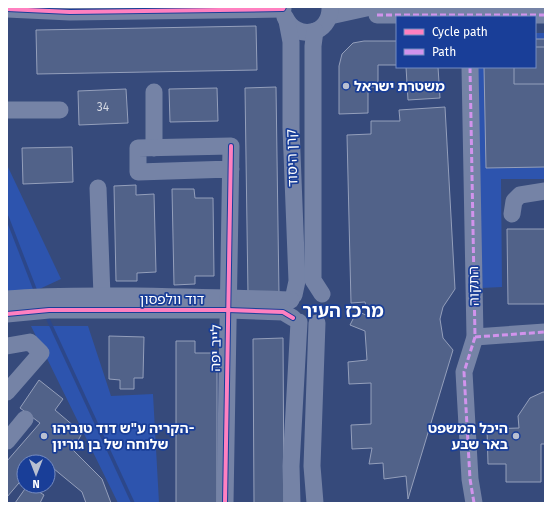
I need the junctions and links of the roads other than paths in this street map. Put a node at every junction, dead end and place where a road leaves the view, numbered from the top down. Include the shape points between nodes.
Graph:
1 (7, 9) edge
2 (70, 9) edge
3 (330, 11) edge
4 (374, 11) edge
5 (285, 12) edge
6 (545, 15) edge
7 (469, 16) edge
8 (315, 31) junction
9 (470, 68) edge
10 (154, 92) dead end
11 (7, 110) edge
12 (60, 110) dead end
13 (154, 148) junction
14 (230, 169) junction
15 (98, 188) dead end
16 (545, 191) edge
17 (512, 214) dead end
18 (102, 296) junction
19 (292, 297) junction
20 (7, 299) edge
21 (49, 304) junction
22 (228, 304) junction
23 (323, 309) junction
24 (7, 314) edge
25 (296, 320) junction
26 (545, 332) edge
27 (475, 337) junction
28 (7, 346) edge
29 (7, 392) edge
30 (24, 419) dead end
31 (7, 441) edge
32 (225, 503) edge
33 (292, 503) edge
34 (315, 503) edge
35 (474, 503) edge

1 - 2 street
2 - 5 street
3 - 4 street
3 - 8 street via 326,22
4 - 7 street
5 - 8 street via 292,27 299,31
5 - 19 street, קרן היסוד via 291,42 291,128 297,281
6 - 7 street
8 - 23 street, קרן היסוד via 313,280
9 - 27 street, התקוה
10 - 13 street
11 - 12 street
13 - 14 street, לייב יפה via 230,146
13 - 14 street via 138,148 138,172
14 - 22 street, לייב יפה
15 - 18 street
16 - 17 street via 520,194 514,201
18 - 21 street, דוד וולפסון
18 - 22 street, דוד וולפסון
19 - 22 street, דוד וולפסון
19 - 23 street via 305,288 317,290
19 - 25 street, קרן היסוד via 289,306
20 - 21 street
21 - 22 street, דוד וולפסון
21 - 24 street
22 - 25 street, דוד וולפסון via 283,312
22 - 32 street, לייב יפה
23 - 25 street, דוד וולפסון via 308,325
23 - 34 street, קרן היסוד via 312,466
25 - 33 street
26 - 27 street
27 - 35 street, התקוה via 464,372 470,478
28 - 29 street via 30,342 41,353
30 - 31 street

